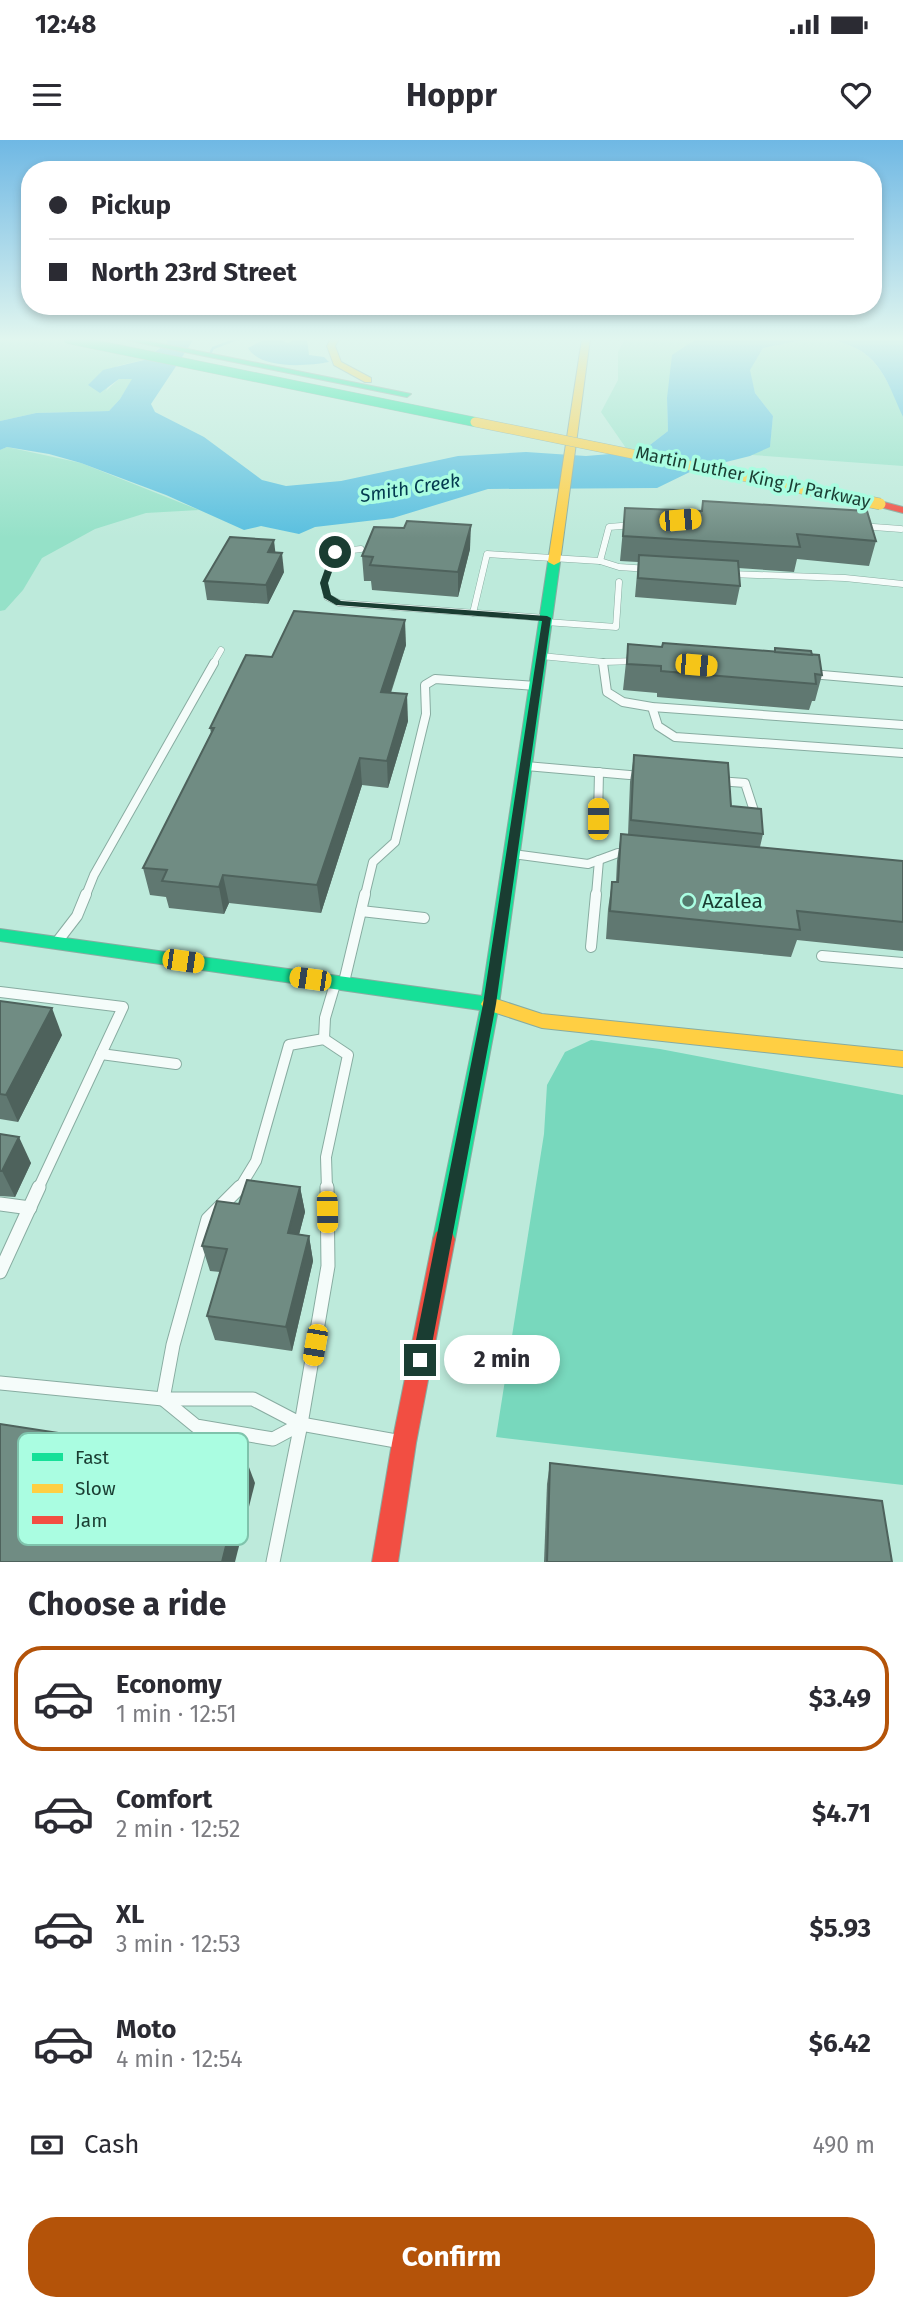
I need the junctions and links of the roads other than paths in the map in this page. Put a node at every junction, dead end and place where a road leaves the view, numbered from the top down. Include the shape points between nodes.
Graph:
1 (395, 405) edge
2 (465, 405) edge
3 (577, 405) edge
4 (817, 475) dead end
5 (903, 509) edge
6 (642, 524) edge
7 (848, 525) edge
8 (901, 529) dead end
9 (361, 549) dead end
10 (555, 558) junction
11 (600, 561) junction
12 (661, 570) edge
13 (716, 573) edge
14 (619, 582) dead end
15 (903, 583) edge
16 (473, 613) junction
17 (546, 620) junction
18 (221, 650) dead end
19 (541, 656) junction
20 (644, 661) edge
21 (603, 662) junction
22 (808, 674) edge
23 (903, 682) edge
24 (536, 686) junction
25 (652, 707) junction
26 (903, 725) edge
27 (903, 753) edge
28 (524, 766) junction
29 (599, 772) junction
30 (652, 776) edge
31 (705, 780) edge
32 (755, 814) edge
33 (598, 819) dead end
34 (512, 854) junction
35 (645, 856) edge
36 (599, 860) junction
37 (361, 911) junction
38 (424, 918) dead end
39 (0, 935) edge
40 (56, 943) junction
41 (591, 947) dead end
42 (822, 956) dead end
43 (903, 963) edge
44 (340, 983) junction
45 (0, 992) edge
46 (528, 999) dead end
47 (489, 1004) junction
48 (324, 1039) junction
49 (101, 1054) junction
50 (903, 1059) edge
51 (177, 1064) dead end
52 (0, 1205) edge
53 (30, 1208) junction
54 (0, 1272) edge
55 (0, 1383) edge
56 (163, 1399) junction
57 (301, 1424) junction
58 (237, 1433) edge
59 (248, 1435) edge
60 (404, 1443) junction
61 (273, 1562) edge
62 (384, 1562) edge

1 - 5 main road, Martin Luther King Jr Parkway, bridge
2 - 4 main road, Martin Luther King Jr Parkway
3 - 10 main road
6 - 11 lane via 609,527
7 - 8 lane
9 - 16 lane via 335,552 324,583 327,597 339,603
10 - 11 lane
10 - 16 lane via 488,554
10 - 17 main road
11 - 12 lane
13 - 15 lane
14 - 17 lane via 616,627
16 - 17 lane
17 - 19 main road
18 - 40 lane via 94,874 77,916
19 - 21 lane
19 - 24 main road
20 - 21 lane
21 - 25 lane via 607,692 623,702
22 - 23 lane
24 - 28 main road
24 - 37 lane via 435,679 425,685 426,714 395,842 373,862
25 - 26 lane
25 - 27 lane via 655,726 675,737
28 - 29 lane
28 - 34 main road
29 - 30 lane
29 - 33 lane
31 - 32 lane via 745,783
34 - 36 lane via 587,864
34 - 47 main road
35 - 36 lane via 618,853
36 - 41 lane
37 - 38 lane
37 - 44 lane
39 - 40 main road
40 - 44 main road
42 - 43 lane
44 - 47 main road
44 - 48 lane via 325,1018
45 - 49 lane via 123,1007
46 - 47 main road
47 - 50 main road via 542,1021
47 - 60 main road
48 - 56 lane via 289,1045 256,1161 235,1195 208,1219
48 - 57 lane via 348,1055 326,1157 328,1266
49 - 51 lane
49 - 53 lane
52 - 53 lane
53 - 54 lane
55 - 56 lane
56 - 57 lane via 253,1399
56 - 58 lane via 196,1426
57 - 59 lane via 273,1439
57 - 60 lane
57 - 61 lane
60 - 62 main road

